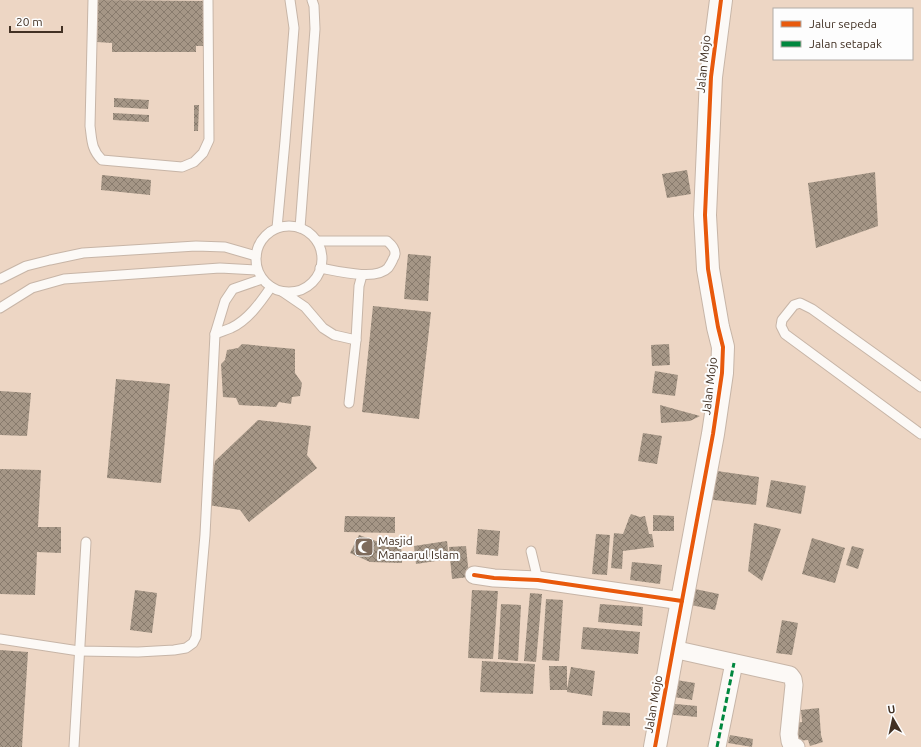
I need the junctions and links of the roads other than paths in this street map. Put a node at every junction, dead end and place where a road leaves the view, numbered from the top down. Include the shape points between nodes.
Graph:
1 (93, 0) edge
2 (208, 0) edge
3 (290, 0) edge
4 (312, 0) edge
5 (721, 0) edge
6 (276, 228) junction
7 (300, 228) junction
8 (317, 241) junction
9 (256, 256) junction
10 (320, 268) junction
11 (257, 270) junction
12 (362, 275) junction
13 (0, 279) edge
14 (262, 279) junction
15 (271, 287) junction
16 (283, 292) junction
17 (0, 308) edge
18 (215, 334) junction
19 (356, 340) junction
20 (921, 387) edge
21 (349, 403) dead end
22 (921, 434) edge
23 (86, 542) dead end
24 (531, 551) dead end
25 (474, 575) dead end
26 (538, 580) junction
27 (682, 601) junction
28 (0, 640) edge
29 (673, 650) junction
30 (79, 651) junction
31 (734, 663) junction
32 (74, 747) edge
33 (655, 747) edge
34 (716, 747) edge
35 (796, 747) edge

1 - 2 lane via 90,126 96,154 102,160 182,167 194,162 203,153 209,140
3 - 6 lane via 294,28
4 - 7 lane via 315,29
5 - 27 street, Jalan Mojo via 711,77 705,215 708,269 723,347 722,373
6 - 7 lane
6 - 9 lane via 266,234 259,244
7 - 8 lane via 310,233
8 - 10 lane via 322,254
8 - 12 lane via 387,240 395,251 395,257 388,269
9 - 11 lane
9 - 13 lane via 225,247 203,246 83,253 26,266
10 - 12 lane
10 - 16 lane via 315,279 306,287
11 - 14 lane
11 - 17 lane via 220,268 64,279 32,288
12 - 19 lane
14 - 15 lane
14 - 18 lane via 233,289 225,301
15 - 16 lane
15 - 18 lane via 258,306 243,320
16 - 19 lane via 305,306 323,328 334,335
18 - 30 lane via 205,535 196,637 186,648 174,650
19 - 21 lane
20 - 22 lane via 800,303 794,305 782,320 781,326 785,334
23 - 30 lane
24 - 26 lane
25 - 26 street
26 - 27 street
27 - 29 street, Jalan Mojo
28 - 30 lane
29 - 31 street
29 - 33 street, Jalan Mojo
30 - 32 lane
31 - 34 street
31 - 35 street via 790,675 793,679 789,734 792,746

